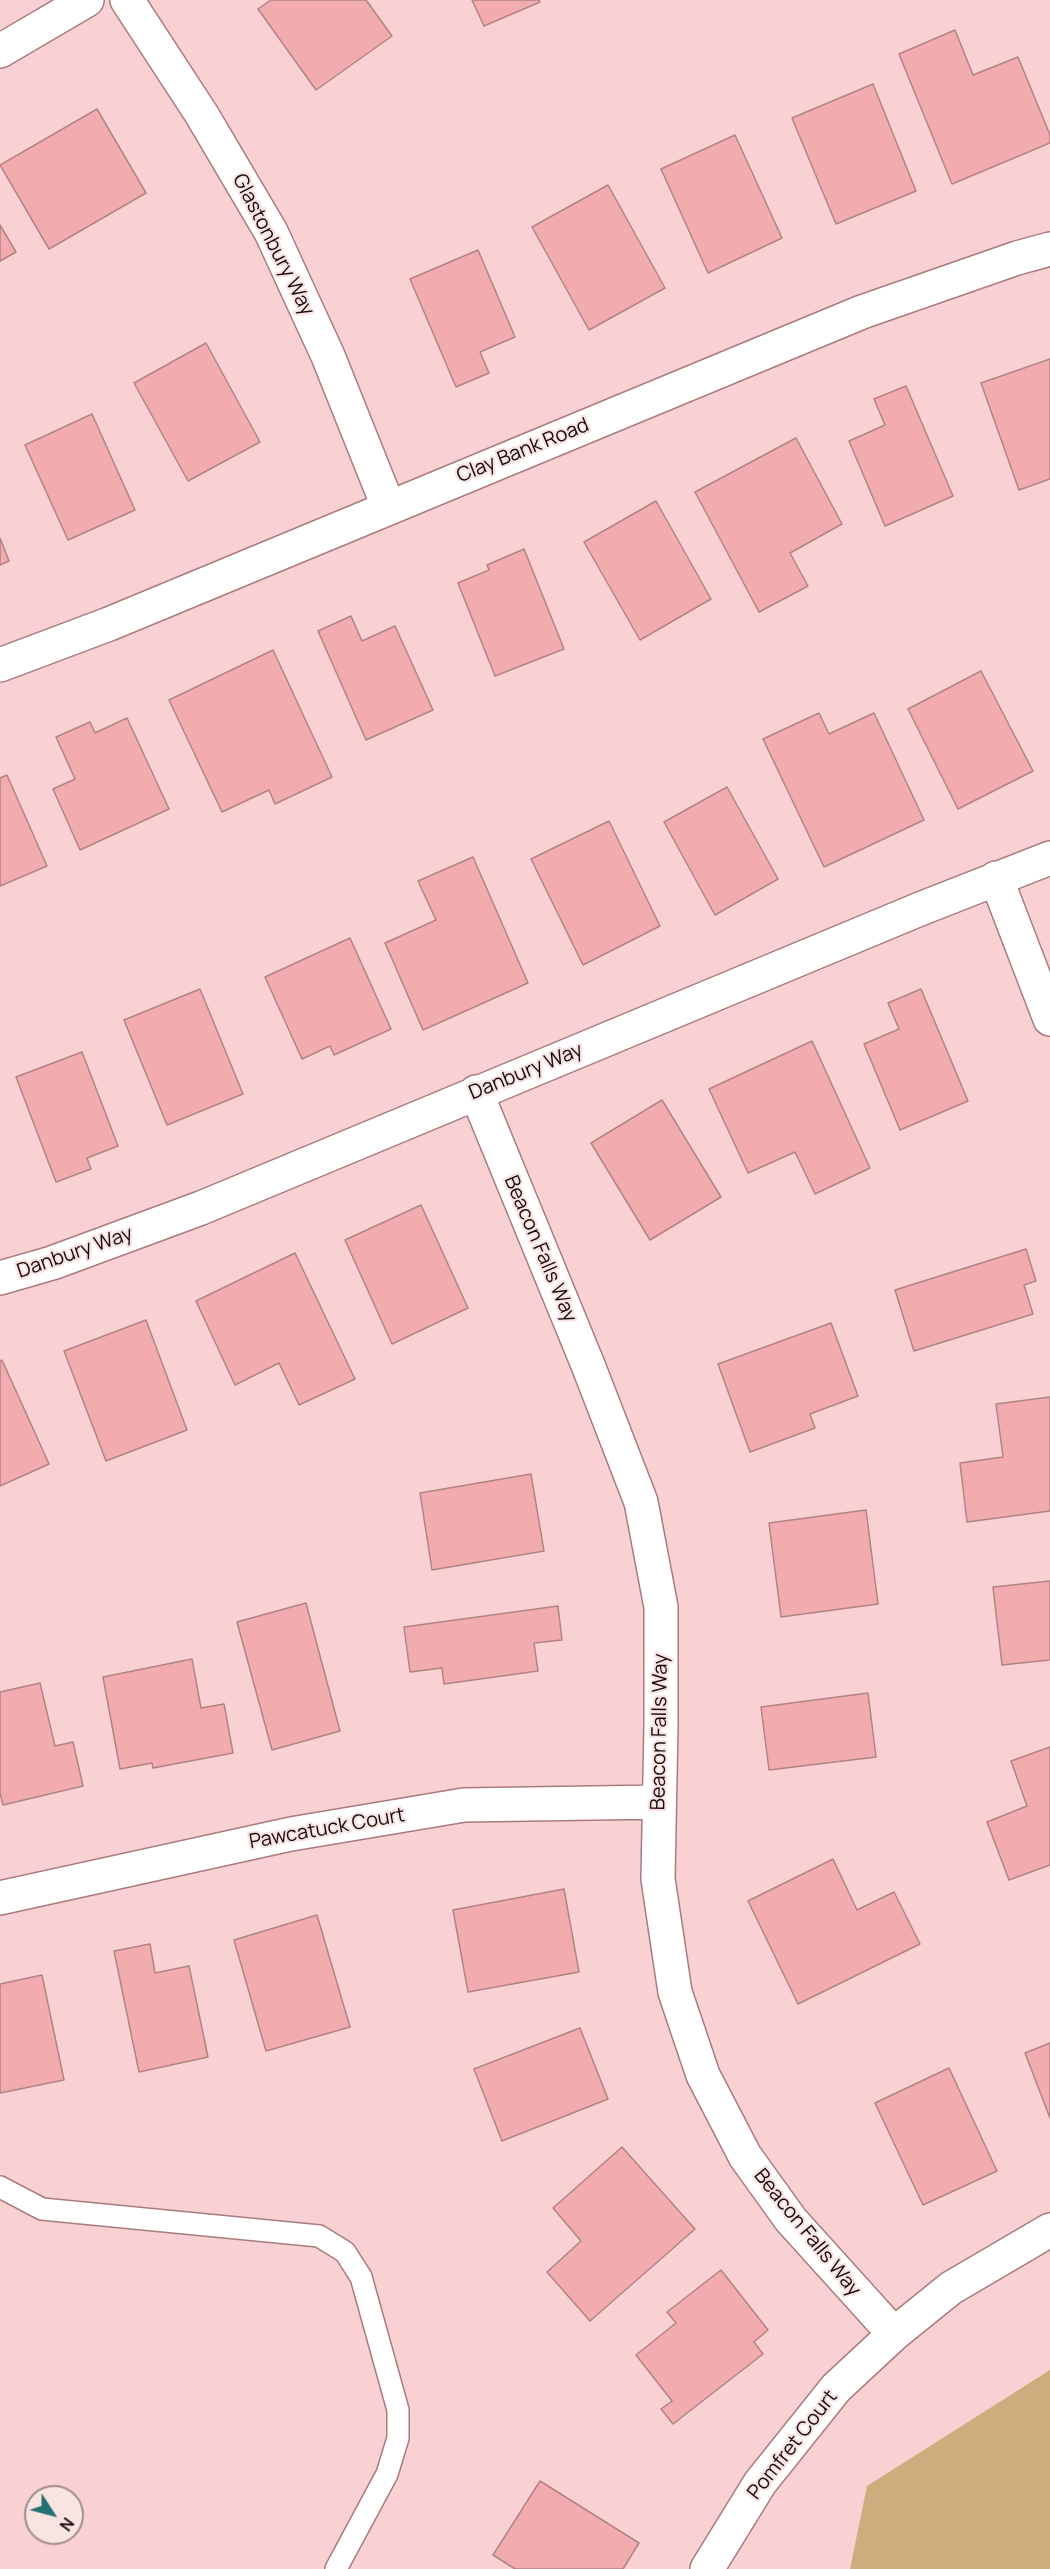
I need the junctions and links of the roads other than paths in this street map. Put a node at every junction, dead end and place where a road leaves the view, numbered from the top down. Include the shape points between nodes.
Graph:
1 (87, 0) edge
2 (128, 0) edge
3 (0, 51) edge
4 (1050, 249) edge
5 (388, 506) junction
6 (0, 665) edge
7 (1050, 858) edge
8 (996, 878) junction
9 (1050, 1019) edge
10 (476, 1092) junction
11 (0, 1278) edge
12 (659, 1802) junction
13 (0, 1898) edge
14 (0, 2187) edge
15 (1050, 2230) edge
16 (894, 2334) junction
17 (336, 2569) edge
18 (707, 2569) edge

1 - 3 street
2 - 5 street, Glastonbury Way via 202,115 270,232 328,356
4 - 5 street, Clay Bank Road via 862,312
5 - 6 street, Clay Bank Road via 109,624
7 - 8 street, Danbury Way
8 - 9 street
8 - 10 street, Danbury Way
10 - 11 street, Danbury Way via 201,1208
10 - 12 street, Beacon Falls Way via 640,1502 661,1607
12 - 13 street, Pawcatuck Court via 465,1805 291,1834
12 - 16 street, Beacon Falls Way via 657,1879 675,1992 703,2075 745,2156 791,2220
14 - 17 lane via 42,2209 319,2236 345,2252 361,2277 398,2410 398,2439 387,2474
15 - 16 street, Pomfret Court via 951,2288
16 - 18 street, Pomfret Court via 836,2388 760,2482

